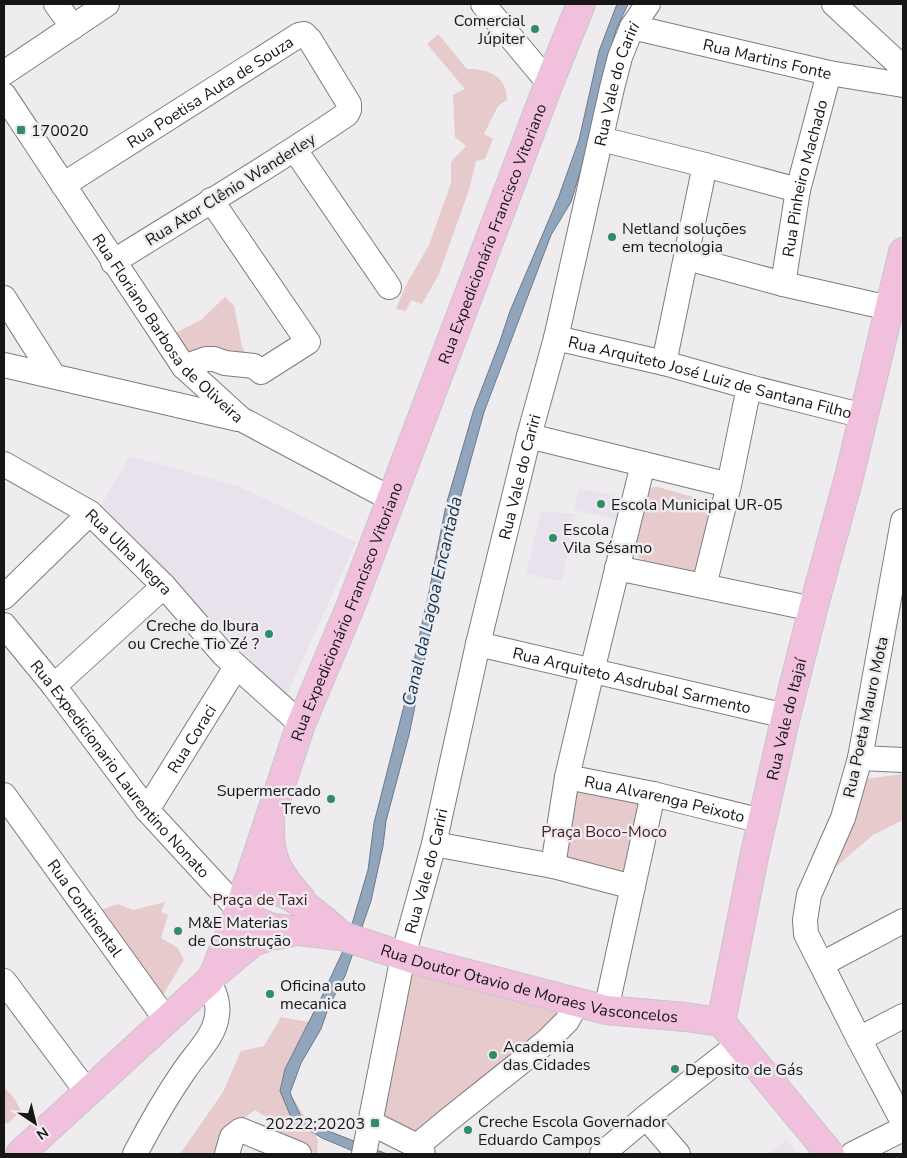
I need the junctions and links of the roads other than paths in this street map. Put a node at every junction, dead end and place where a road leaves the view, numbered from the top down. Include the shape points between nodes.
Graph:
1 (56, 4) edge
2 (107, 4) edge
3 (483, 4) edge
4 (581, 4) edge
5 (648, 4) edge
6 (834, 4) edge
7 (632, 26) junction
8 (73, 27) junction
9 (903, 68) edge
10 (4, 73) edge
11 (829, 74) junction
12 (549, 83) junction
13 (903, 85) edge
14 (4, 95) edge
15 (347, 114) joint
16 (601, 140) junction
17 (295, 150) junction
18 (705, 165) junction
19 (63, 185) junction
20 (798, 190) junction
21 (211, 200) junction
22 (903, 252) edge
23 (687, 258) junction
24 (113, 262) junction
25 (783, 284) junction
26 (389, 287) dead end
27 (4, 298) edge
28 (889, 308) junction
29 (556, 338) junction
30 (664, 363) junction
31 (4, 364) edge
32 (184, 367) junction
33 (53, 375) junction
34 (749, 387) junction
35 (864, 416) junction
36 (241, 420) junction
37 (529, 436) junction
38 (4, 464) edge
39 (643, 464) junction
40 (729, 485) junction
41 (391, 499) junction
42 (90, 513) junction
43 (903, 529) edge
44 (617, 568) junction
45 (164, 586) junction
46 (704, 586) junction
47 (4, 597) edge
48 (813, 609) junction
49 (4, 626) edge
50 (894, 627) edge
51 (478, 644) junction
52 (236, 667) junction
53 (592, 671) junction
54 (54, 686) junction
55 (786, 716) junction
56 (301, 724) junction
57 (860, 758) junction
58 (903, 760) edge
59 (567, 777) junction
60 (653, 794) junction
61 (4, 795) edge
62 (147, 810) junction
63 (270, 816) junction
64 (762, 821) junction
65 (434, 844) junction
66 (553, 866) junction
67 (248, 884) junction
68 (633, 887) junction
69 (238, 910) junction
70 (304, 919) junction
71 (903, 920) edge
72 (403, 956) junction
73 (822, 964) junction
74 (212, 978) junction
75 (4, 980) edge
76 (577, 1003) junction
77 (606, 1010) junction
78 (903, 1016) edge
79 (167, 1021) junction
80 (721, 1022) junction
81 (859, 1039) junction
82 (739, 1044) junction
83 (87, 1092) junction
84 (646, 1117) junction
85 (903, 1122) edge
86 (903, 1129) edge
87 (367, 1141) edge
88 (420, 1150) edge
89 (20, 1154) edge
90 (135, 1154) edge
91 (227, 1154) edge
92 (299, 1154) edge
93 (602, 1154) edge
94 (678, 1154) edge
95 (830, 1154) edge
96 (853, 1154) edge

1 - 8 street
2 - 8 street
3 - 12 street
4 - 12 main road, Rua Expedicionário Francisco Vitoriano
5 - 7 street, Rua Vale do Cariri
6 - 9 street
7 - 11 street, Rua Martins Fonte
7 - 16 street, Rua Vale do Cariri via 616,73
8 - 10 street
11 - 13 street, Rua Martins Fonte
11 - 20 street, Rua Pinheiro Machado
12 - 41 main road, Rua Expedicionário Francisco Vitoriano
14 - 19 street, Rua Floriano Barbosa de Oliveira
15 - 17 street, Rua Ator Clênio Wanderley
15 - 19 street, Rua Poetisa Auta de Souza via 349,104 307,36 299,35
16 - 18 street
16 - 29 street, Rua Vale do Cariri
17 - 21 street, Rua Ator Clênio Wanderley
17 - 26 street
18 - 20 street
18 - 23 street
19 - 24 street, Rua Floriano Barbosa de Oliveira
20 - 25 street, Rua Pinheiro Machado
21 - 24 street, Rua Ator Clênio Wanderley
21 - 32 street via 308,342 261,372 254,366 214,359
22 - 28 main road, Rua Vale do Itajaí
23 - 25 street
23 - 30 street
24 - 32 street, Rua Floriano Barbosa de Oliveira
25 - 28 street
27 - 33 street
28 - 35 main road, Rua Vale do Itajaí
29 - 30 street, Rua Arquiteto José Luiz de Santana Filho
29 - 37 street, Rua Vale do Cariri
30 - 34 street, Rua Arquiteto José Luiz de Santana Filho
31 - 33 street
32 - 36 street, Rua Floriano Barbosa de Oliveira
33 - 36 street
34 - 35 street, Rua Arquiteto José Luiz de Santana Filho
34 - 40 street
35 - 48 main road, Rua Vale do Itajaí
36 - 41 street, Rua Floriano Barbosa de Oliveira
37 - 39 street
37 - 51 street, Rua Vale do Cariri
38 - 42 street, Rua Ulha Negra
39 - 40 street
39 - 44 street
40 - 46 street
41 - 56 main road, Rua Expedicionário Francisco Vitoriano
42 - 45 street, Rua Ulha Negra
42 - 47 street
43 - 50 street, Rua Poeta Mauro Mota
44 - 46 street
44 - 53 street
45 - 52 street, Rua Ulha Negra
45 - 54 street
46 - 48 street
48 - 55 main road, Rua Vale do Itajaí
49 - 54 street, Rua Expedicionario Laurentino Nonato
50 - 57 street, Rua Poeta Mauro Mota
51 - 53 street, Rua Arquiteto Asdrubal Sarmento
51 - 65 street, Rua Vale do Cariri
52 - 56 street, Rua Ulha Negra
52 - 62 street, Rua Coraci
53 - 55 street, Rua Arquiteto Asdrubal Sarmento
53 - 59 street
54 - 62 street, Rua Expedicionario Laurentino Nonato
55 - 64 main road, Rua Vale do Itajaí
56 - 63 main road, Rua Expedicionário Francisco Vitoriano
57 - 58 street
57 - 73 street, Rua Poeta Mauro Mota via 843,818 809,894 804,920 806,934
59 - 60 street, Rua Alvarenga Peixoto
59 - 66 street
60 - 64 street, Rua Alvarenga Peixoto
60 - 68 street
61 - 79 street, Rua Continental
62 - 69 street, Rua Expedicionario Laurentino Nonato
63 - 67 main road, Rua Expedicionário Francisco Vitoriano
63 - 70 main road via 272,856
64 - 80 main road, Rua Vale do Itajaí
65 - 66 street
65 - 72 street, Rua Vale do Cariri
66 - 68 street
67 - 69 main road, Rua Expedicionário Francisco Vitoriano
67 - 70 main road, Rua Doutor Otavio de Moraes Vasconcelos via 272,889
68 - 77 street
69 - 70 main road, Rua Doutor Otavio de Moraes Vasconcelos via 264,925
69 - 74 main road, Rua Expedicionário Francisco Vitoriano
70 - 72 main road, Rua Doutor Otavio de Moraes Vasconcelos
70 - 74 main road via 253,942
71 - 73 street
72 - 76 main road, Rua Doutor Otavio de Moraes Vasconcelos
72 - 87 street, Rua Vale do Cariri
73 - 81 street, Rua Poeta Mauro Mota
74 - 79 main road, Rua Expedicionário Francisco Vitoriano
74 - 90 street via 218,1014 214,1026
75 - 83 street
76 - 77 main road, Rua Doutor Otavio de Moraes Vasconcelos
76 - 88 street via 566,1021 546,1042 447,1120
77 - 80 main road, Rua Doutor Otavio de Moraes Vasconcelos
78 - 81 street
79 - 83 main road, Rua Expedicionário Francisco Vitoriano
80 - 82 main road
81 - 85 street, Rua Poeta Mauro Mota
82 - 84 street
82 - 95 main road
83 - 89 main road, Rua Expedicionário Francisco Vitoriano
84 - 93 street
84 - 94 street
86 - 96 street
87 - 88 street
91 - 92 street via 232,1137 241,1130

